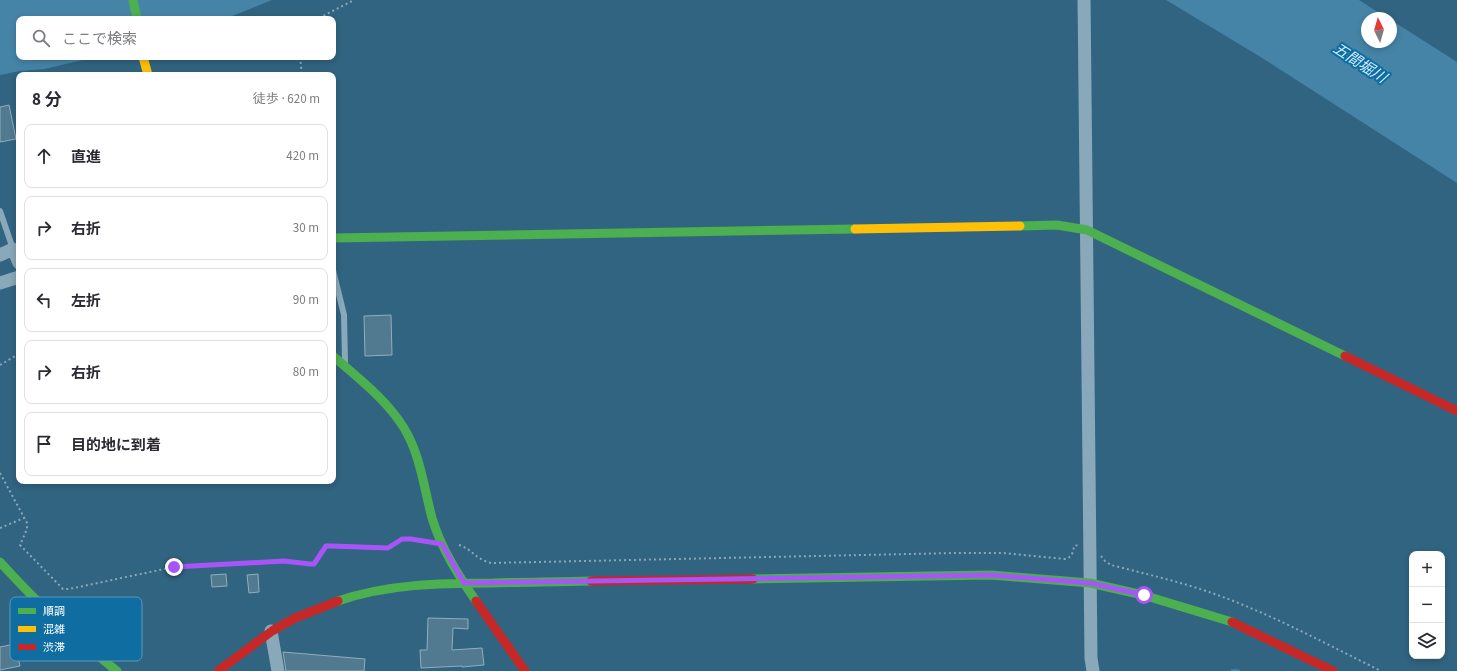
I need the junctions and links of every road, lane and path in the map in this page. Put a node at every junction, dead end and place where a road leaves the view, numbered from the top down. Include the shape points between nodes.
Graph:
1 (133, 0) edge
2 (354, 0) edge
3 (1084, 0) edge
4 (136, 16) edge
5 (323, 16) edge
6 (144, 60) edge
7 (300, 60) edge
8 (147, 72) edge
9 (302, 72) edge
10 (0, 211) edge
11 (1087, 230) junction
12 (336, 238) edge
13 (13, 249) junction
14 (0, 255) edge
15 (16, 256) edge
16 (16, 278) edge
17 (336, 282) edge
18 (0, 283) edge
19 (16, 356) edge
20 (336, 359) edge
21 (0, 365) edge
22 (346, 367) junction
23 (1457, 411) edge
24 (0, 473) edge
25 (24, 518) junction
26 (0, 528) edge
27 (442, 544) junction
28 (1089, 544) junction
29 (0, 562) edge
30 (464, 583) junction
31 (1090, 583) junction
32 (33, 597) edge
33 (271, 631) junction
34 (105, 661) edge
35 (117, 671) edge
36 (218, 671) edge
37 (278, 671) edge
38 (525, 671) edge
39 (1093, 671) edge
40 (1333, 671) edge
41 (1381, 671) edge

1 - 4 street
2 - 5 path
3 - 11 street
6 - 8 street
7 - 9 path
10 - 13 lane
11 - 12 street via 1057,225
11 - 23 street
11 - 28 street
13 - 14 street
13 - 15 street
16 - 18 street
17 - 22 lane via 344,315
19 - 21 path
20 - 22 street
22 - 27 street via 399,420 410,439
24 - 25 path
25 - 26 path
25 - 27 path via 27,529 20,545 63,589 174,567 284,561 314,564 326,546 388,548 402,539
27 - 28 path via 465,547 477,558 491,563 955,553 1002,553 1064,559 1070,557 1074,546
27 - 30 street
28 - 31 street
28 - 41 path via 1098,544 1101,556 1111,565 1157,576 1249,607
29 - 32 street
30 - 31 street via 991,575
30 - 33 street via 424,585 350,596 297,617
30 - 38 street
31 - 39 street
31 - 40 street via 1144,595 1234,623
33 - 36 street
33 - 37 street
34 - 35 street

